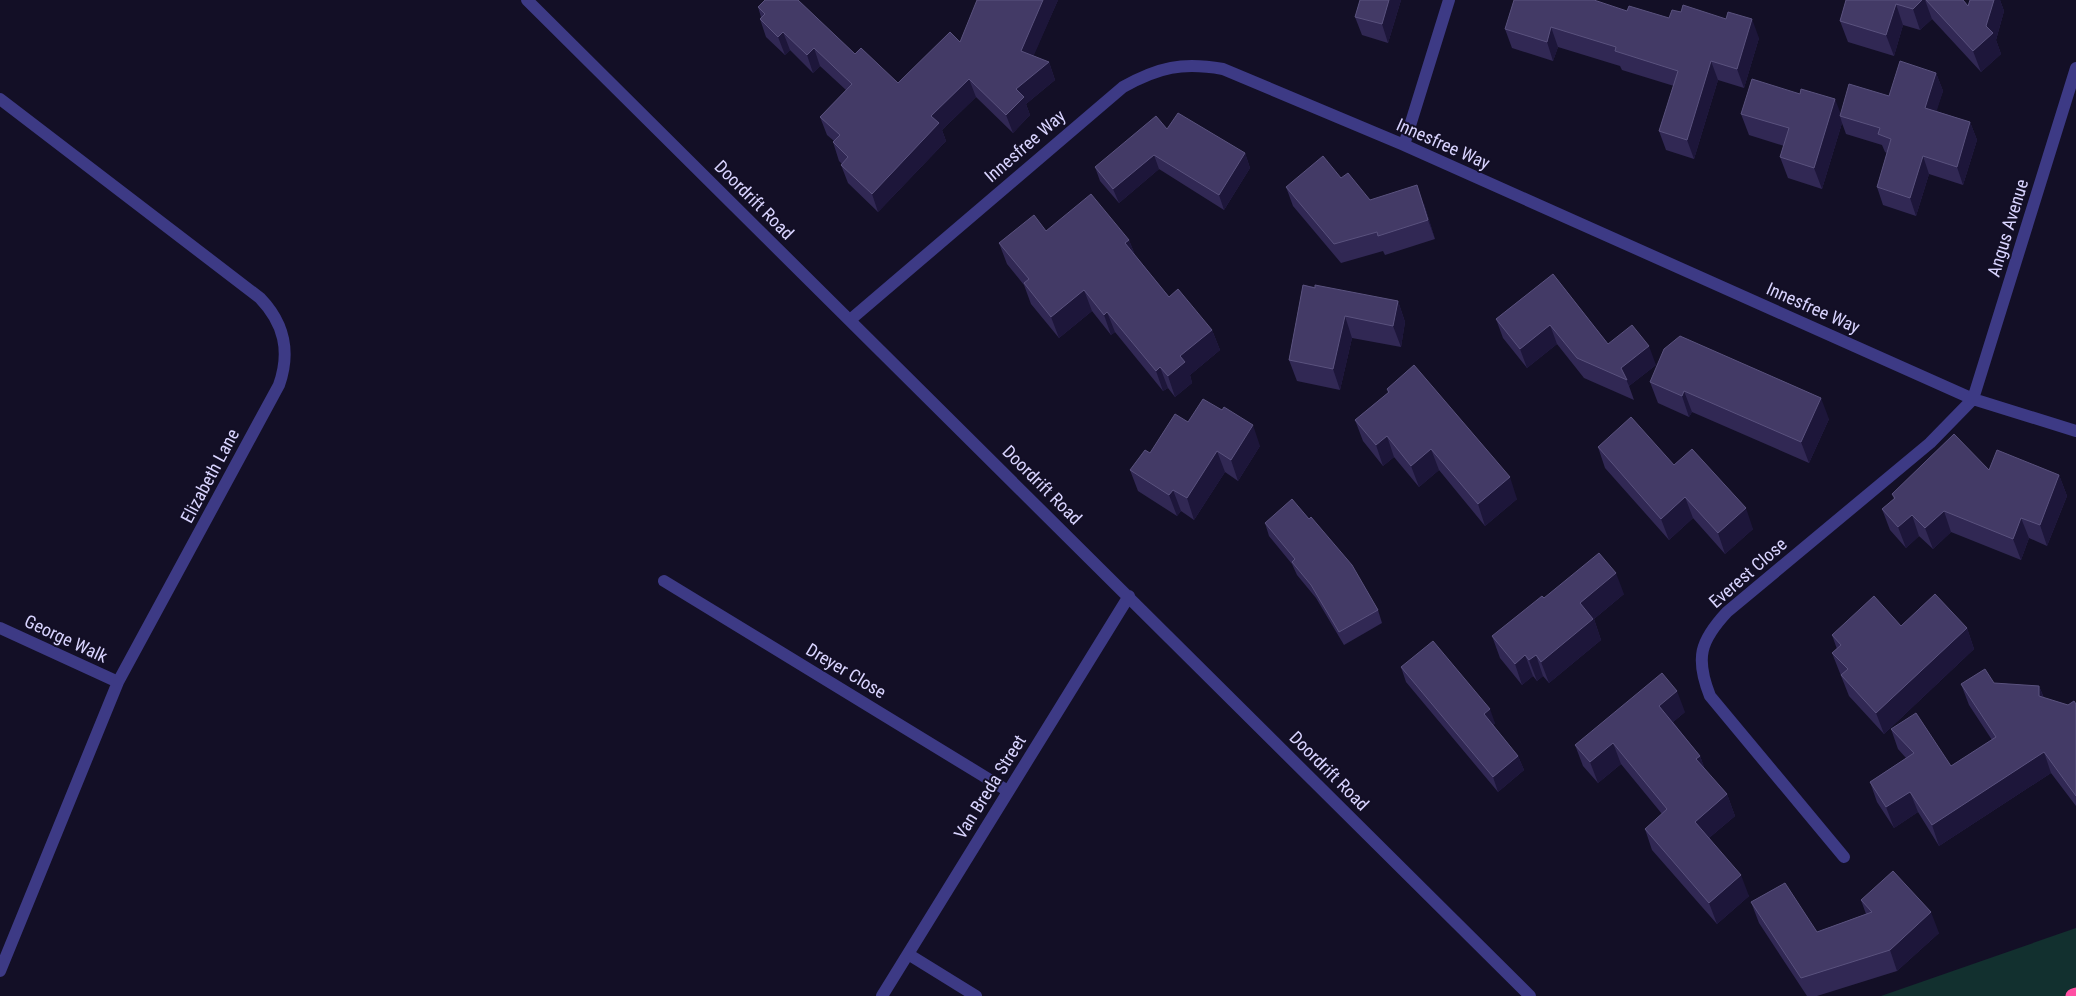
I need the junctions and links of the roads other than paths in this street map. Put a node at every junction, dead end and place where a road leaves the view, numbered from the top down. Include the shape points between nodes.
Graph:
1 (528, 0) edge
2 (1449, 0) edge
3 (2076, 68) edge
4 (0, 99) edge
5 (1404, 145) junction
6 (850, 320) junction
7 (1973, 398) junction
8 (2076, 431) edge
9 (664, 581) dead end
10 (1129, 596) junction
11 (0, 628) edge
12 (118, 682) junction
13 (1008, 791) junction
14 (1844, 857) dead end
15 (908, 954) junction
16 (0, 971) edge
17 (882, 996) edge
18 (976, 996) edge
19 (1530, 996) edge

1 - 6 street, Doordrift Road
2 - 5 street
3 - 7 street, Angus Avenue
4 - 12 street, Elizabeth Lane via 260,298 272,310 285,342 286,356 279,385
5 - 6 street, Innesfree Way via 1223,69 1197,64 1149,72 1098,106
5 - 7 street, Innesfree Way
6 - 10 street, Doordrift Road
7 - 8 street, Innesfree Way
7 - 14 street, Everest Close via 1930,443 1727,612 1712,628 1703,650 1701,674 1710,696
9 - 13 street, Dreyer Close
10 - 13 street, Van Breda Street
10 - 19 street, Doordrift Road
11 - 12 street, George Walk
12 - 16 street, Elizabeth Lane
13 - 15 street, Van Breda Street
15 - 17 street, Van Breda Street
15 - 18 street

